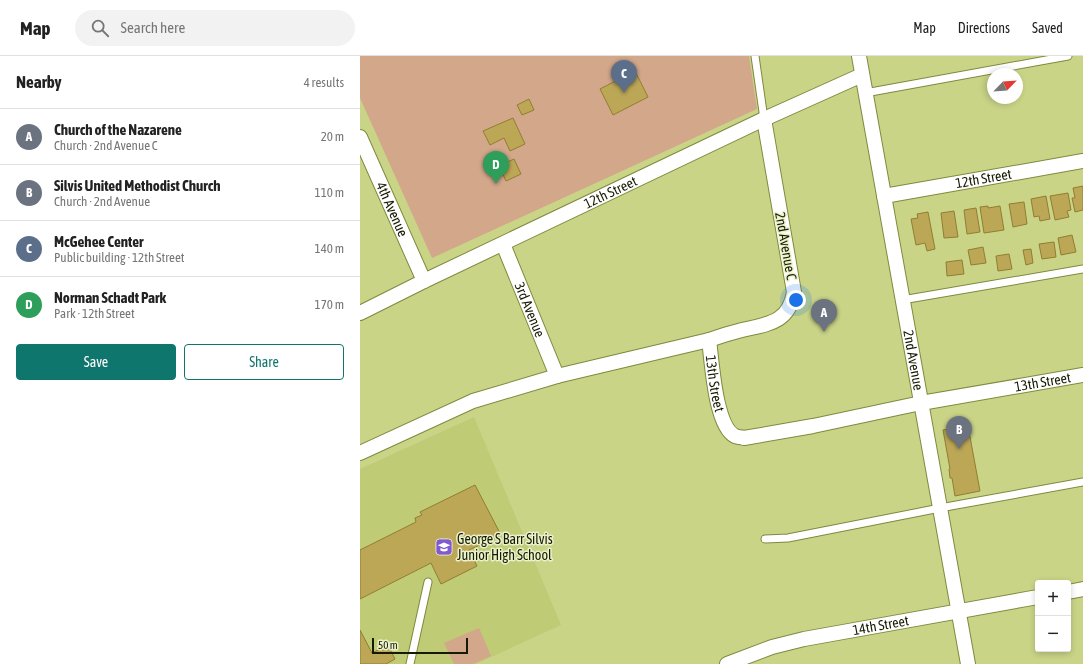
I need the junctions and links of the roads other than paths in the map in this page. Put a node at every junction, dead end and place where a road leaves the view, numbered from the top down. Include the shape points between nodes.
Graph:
1 (755, 56) edge
2 (859, 56) edge
3 (1068, 56) edge
4 (862, 75) junction
5 (865, 93) junction
6 (764, 119) junction
7 (360, 137) edge
8 (1083, 161) edge
9 (884, 196) junction
10 (503, 244) junction
11 (1083, 269) edge
12 (424, 281) junction
13 (902, 300) junction
14 (360, 313) edge
15 (709, 340) junction
16 (1083, 375) edge
17 (557, 376) junction
18 (921, 403) junction
19 (360, 453) edge
20 (1083, 482) edge
21 (940, 508) junction
22 (765, 539) dead end
23 (428, 582) dead end
24 (1083, 589) edge
25 (1071, 591) edge
26 (1035, 598) edge
27 (959, 611) junction
28 (410, 664) edge
29 (727, 664) edge
30 (968, 664) edge

1 - 6 lane
2 - 4 street, 2nd Avenue
3 - 5 lane
4 - 5 street, 2nd Avenue
4 - 6 street, 12th Street
5 - 9 street, 2nd Avenue
6 - 10 street, 12th Street
6 - 15 street, 2nd Avenue C via 794,292 792,303 781,318 771,323
7 - 12 street, 4th Avenue
8 - 9 street, 12th Street
9 - 13 street, 2nd Avenue
10 - 12 street, 12th Street
10 - 17 street, 3rd Avenue
11 - 13 lane
12 - 14 street, 12th Street
13 - 18 street, 2nd Avenue
15 - 17 street, 13th Street
15 - 18 street, 13th Street via 716,400 724,424 735,436 744,438
16 - 18 street, 13th Street
17 - 19 street, 13th Street via 473,400
18 - 21 street, 2nd Avenue
20 - 21 lane
21 - 22 lane via 788,538
21 - 27 street, 2nd Avenue
23 - 28 lane
24 - 25 street
26 - 27 street, 14th Street
27 - 29 street, 14th Street via 804,639 772,647
27 - 30 street, 2nd Avenue

